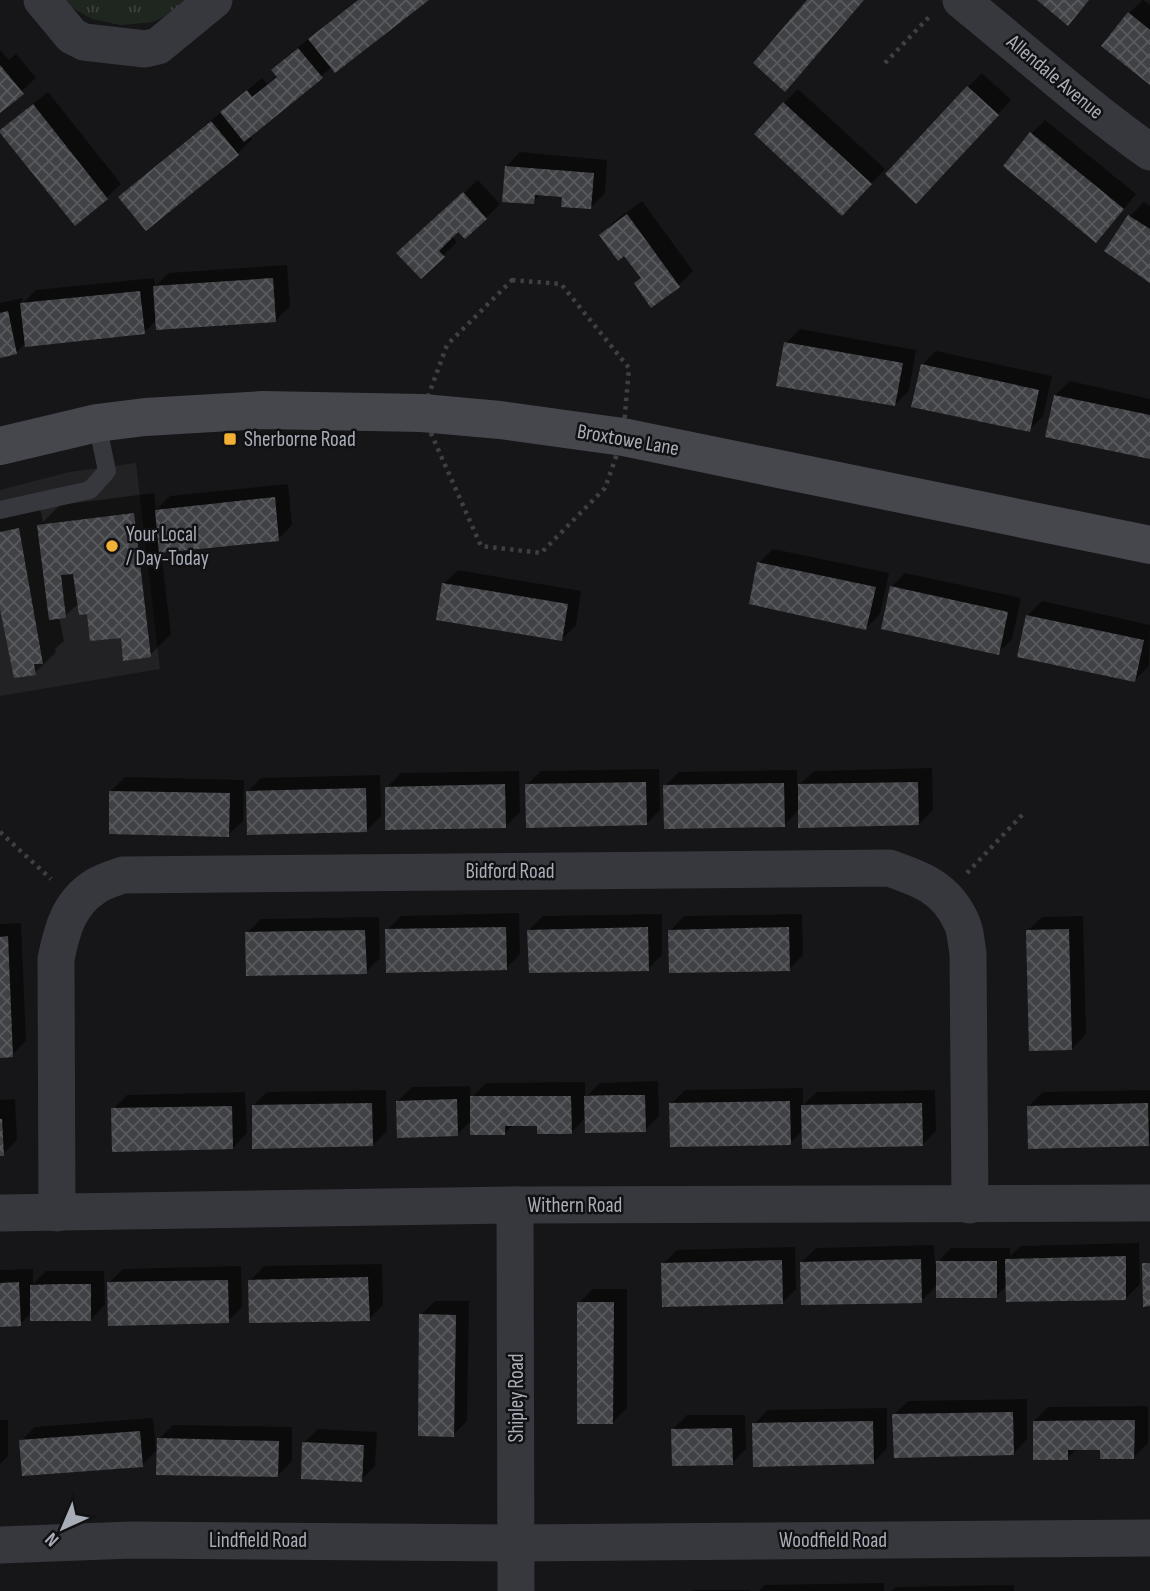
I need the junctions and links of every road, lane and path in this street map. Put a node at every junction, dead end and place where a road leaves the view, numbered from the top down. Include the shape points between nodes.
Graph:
1 (42, 0) edge
2 (214, 0) edge
3 (949, 5) edge
4 (885, 64) dead end
5 (1150, 152) edge
6 (422, 413) junction
7 (97, 423) junction
8 (624, 437) junction
9 (0, 446) edge
10 (0, 510) edge
11 (1150, 545) edge
12 (1024, 813) dead end
13 (0, 832) edge
14 (945, 896) junction
15 (77, 903) junction
16 (1150, 1203) edge
17 (516, 1205) junction
18 (970, 1205) junction
19 (0, 1213) edge
20 (57, 1213) junction
21 (1150, 1538) edge
22 (516, 1543) junction
23 (0, 1545) edge
24 (516, 1591) edge

1 - 2 street via 72,36 145,49 158,46
3 - 4 path
3 - 5 street, Allendale Avenue via 1022,49
6 - 7 main road, Broxtowe Lane via 263,410
6 - 8 main road, Broxtowe Lane
6 - 8 path via 481,547 541,553 605,488
6 - 8 path via 447,345 512,280 561,284 629,368
7 - 9 main road, Broxtowe Lane
7 - 10 lane via 107,471 90,491
8 - 11 main road, Broxtowe Lane
12 - 14 path
13 - 15 path
14 - 15 street, Bidford Road via 921,879 889,868 123,874 96,886
14 - 18 street, Bidford Road via 962,922 968,953
15 - 20 street, Bidford Road via 63,927 56,958
16 - 18 street, Withern Road
17 - 18 street, Withern Road
17 - 20 street, Withern Road
17 - 22 street, Shipley Road
19 - 20 street, Withern Road
21 - 22 street, Woodfield Road
22 - 23 street, Lindfield Road via 132,1540
22 - 24 street, Shipley Road

